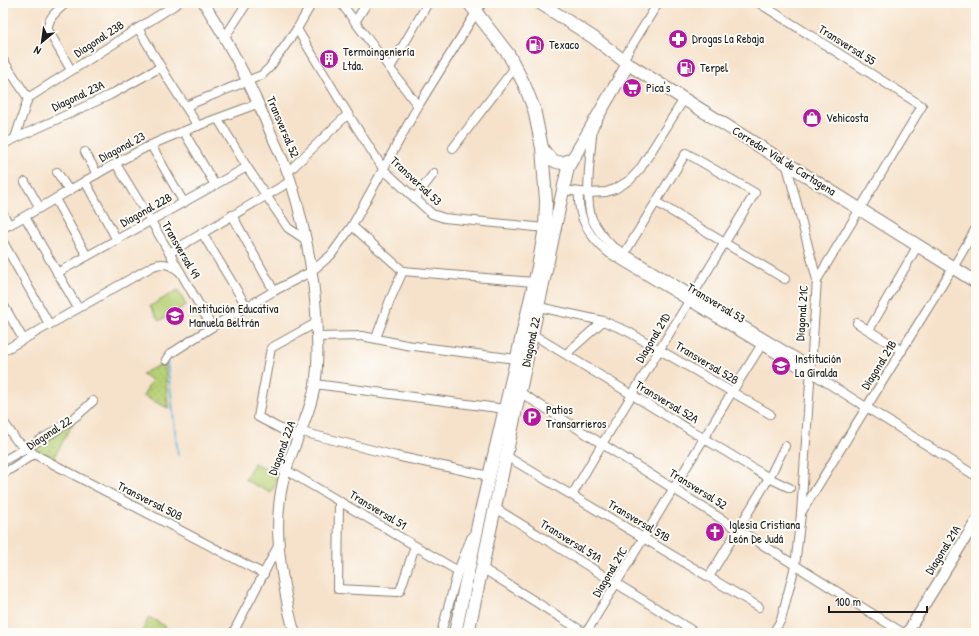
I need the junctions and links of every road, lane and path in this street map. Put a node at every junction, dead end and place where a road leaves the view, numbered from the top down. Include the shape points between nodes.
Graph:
1 (66, 3) edge
2 (178, 3) edge
3 (204, 3) edge
4 (247, 3) edge
5 (312, 3) edge
6 (341, 3) edge
7 (367, 3) edge
8 (428, 3) edge
9 (540, 3) edge
10 (658, 3) edge
11 (759, 3) edge
12 (476, 6) edge
13 (355, 22) junction
14 (138, 28) junction
15 (297, 29) junction
16 (225, 36) junction
17 (627, 60) junction
18 (4, 65) edge
19 (516, 66) junction
20 (161, 67) junction
21 (390, 68) junction
22 (71, 70) junction
23 (249, 81) junction
24 (28, 98) junction
25 (684, 99) junction
26 (259, 103) junction
27 (186, 106) junction
28 (418, 106) junction
29 (348, 114) junction
30 (218, 119) junction
31 (593, 125) junction
32 (198, 126) junction
33 (184, 132) junction
34 (15, 138) junction
35 (3, 144) edge
36 (151, 145) junction
37 (453, 148) dead end
38 (542, 148) junction
39 (85, 152) dead end
40 (576, 156) junction
41 (786, 162) junction
42 (116, 164) junction
43 (247, 167) junction
44 (384, 170) junction
45 (57, 172) dead end
46 (434, 172) dead end
47 (97, 174) junction
48 (289, 177) junction
49 (85, 181) junction
50 (25, 182) dead end
51 (215, 185) junction
52 (564, 190) junction
53 (69, 191) junction
54 (579, 192) junction
55 (589, 193) junction
56 (266, 195) junction
57 (415, 198) junction
58 (54, 199) junction
59 (546, 201) junction
60 (184, 202) junction
61 (656, 202) junction
62 (862, 206) junction
63 (40, 208) junction
64 (3, 214) edge
65 (232, 215) junction
66 (25, 217) junction
67 (151, 221) junction
68 (6, 226) edge
69 (352, 226) junction
70 (545, 228) junction
71 (976, 228) edge
72 (202, 233) junction
73 (117, 240) junction
74 (306, 240) junction
75 (3, 242) edge
76 (725, 243) junction
77 (918, 245) junction
78 (169, 253) junction
79 (86, 256) junction
80 (623, 256) junction
81 (955, 264) junction
82 (178, 271) junction
83 (312, 271) junction
84 (403, 271) junction
85 (57, 272) junction
86 (976, 273) edge
87 (786, 279) dead end
88 (817, 280) junction
89 (534, 282) junction
90 (976, 282) edge
91 (274, 291) junction
92 (691, 298) junction
93 (3, 304) edge
94 (247, 307) junction
95 (539, 307) junction
96 (78, 308) junction
97 (603, 321) junction
98 (316, 323) junction
99 (857, 323) dead end
100 (49, 324) junction
101 (212, 327) junction
102 (869, 330) junction
103 (532, 334) junction
104 (317, 337) junction
105 (376, 338) junction
106 (23, 339) junction
107 (764, 342) junction
108 (660, 349) junction
109 (3, 351) edge
110 (902, 351) junction
111 (566, 354) junction
112 (516, 359) junction
113 (166, 360) dead end
114 (810, 372) junction
115 (315, 384) junction
116 (732, 392) junction
117 (521, 393) junction
118 (632, 395) junction
119 (93, 401) dead end
120 (867, 407) junction
121 (505, 409) junction
122 (770, 414) dead end
123 (3, 421) edge
124 (300, 435) junction
125 (704, 438) junction
126 (602, 444) junction
127 (785, 446) dead end
128 (26, 448) junction
129 (34, 454) junction
130 (506, 456) junction
131 (3, 461) edge
132 (286, 470) junction
133 (3, 474) edge
134 (489, 476) junction
135 (976, 476) edge
136 (769, 478) junction
137 (790, 488) dead end
138 (674, 489) junction
139 (572, 495) junction
140 (339, 501) junction
141 (495, 508) junction
142 (481, 511) junction
143 (801, 514) junction
144 (976, 521) edge
145 (738, 529) junction
146 (644, 538) junction
147 (278, 546) junction
148 (415, 546) junction
149 (795, 566) junction
150 (482, 568) junction
151 (458, 571) junction
152 (264, 574) junction
153 (709, 577) junction
154 (283, 582) junction
155 (616, 583) junction
156 (759, 607) dead end
157 (233, 633) edge
158 (295, 633) edge
159 (441, 633) edge
160 (455, 633) edge
161 (468, 633) edge
162 (586, 633) edge
163 (696, 633) edge
164 (773, 633) edge
165 (903, 633) edge
166 (907, 633) edge

1 - 22 street via 51,16 47,25
2 - 14 street, Diagonal 23B
3 - 16 street, Transversal 52
4 - 16 street
5 - 15 street
6 - 13 street
7 - 13 street
8 - 21 street
9 - 17 main road, Corredor Vial de Cartagena
10 - 17 street, Diagonal 22
11 - 62 street, Transversal 55 via 922,106
12 - 19 main road, Diagonal 22
12 - 28 street
13 - 21 street
14 - 20 street
14 - 22 street, Diagonal 23B
15 - 23 street via 266,72
15 - 29 street, Transversal 53
16 - 23 street, Transversal 52
17 - 25 main road, Corredor Vial de Cartagena
17 - 31 main road, Diagonal 22
17 - 62 main road, Corredor Vial de Cartagena
18 - 24 street
19 - 37 street
19 - 38 main road, Diagonal 22 via 534,109
20 - 27 street
20 - 34 street, Diagonal 23A via 110,95
21 - 28 street
22 - 24 street, Diagonal 23B
23 - 26 street, Transversal 52
23 - 27 street
24 - 34 street
25 - 41 main road, Corredor Vial de Cartagena
25 - 55 street via 640,169 630,180 606,192
26 - 30 street, Diagonal 23
26 - 48 street, Transversal 52
27 - 32 street
28 - 44 street
29 - 44 street, Transversal 53
29 - 48 street
30 - 32 street, Diagonal 23
30 - 43 street
31 - 40 main road, Diagonal 22
31 - 55 street, Transversal 53
32 - 33 street, Diagonal 23
33 - 36 street, Diagonal 23
33 - 51 street
34 - 35 street, Diagonal 23A
36 - 42 street, Diagonal 23
36 - 60 street
38 - 40 main road via 549,158 560,163
38 - 59 main road, Diagonal 22
39 - 47 street
40 - 52 main road, Diagonal 22 via 568,167
41 - 62 main road, Corredor Vial de Cartagena
41 - 88 street, Diagonal 21C
42 - 47 street, Diagonal 23
42 - 67 street, Transversal 49
43 - 51 street, Diagonal 22B
43 - 56 street
44 - 57 street, Transversal 53
44 - 69 street
45 - 53 street
46 - 57 street
47 - 49 street, Diagonal 23
48 - 56 street
48 - 74 street, Transversal 52
49 - 53 street, Diagonal 23
49 - 73 street
50 - 63 street
51 - 60 street, Diagonal 22B
52 - 54 street
52 - 59 main road via 551,193
52 - 95 main road, Diagonal 22
53 - 58 street, Diagonal 23
54 - 55 street
54 - 80 street, Transversal 53 via 580,210 588,231 609,253
55 - 80 street, Transversal 53 via 590,213 599,232
56 - 65 street
56 - 74 street via 288,228
57 - 70 street, Transversal 53 via 432,214 444,218
58 - 63 street, Diagonal 23
58 - 79 street
59 - 70 main road, Diagonal 22
60 - 67 street, Diagonal 22B
61 - 76 street
61 - 76 street, Diagonal 21D via 686,153 756,193
61 - 80 street
62 - 77 main road, Corredor Vial de Cartagena
62 - 81 main road, Corredor Vial de Cartagena
62 - 88 street
63 - 66 street, Diagonal 23
64 - 68 street
65 - 72 street
65 - 91 street
66 - 68 street, Diagonal 23
66 - 85 street
67 - 73 street, Diagonal 22B
67 - 78 street, Transversal 49
69 - 83 street via 331,255
69 - 84 street
70 - 89 main road, Diagonal 22
71 - 81 street, Diagonal 21B
72 - 78 street
72 - 94 street
73 - 79 street, Diagonal 22B
74 - 83 street, Transversal 52
75 - 100 street
76 - 87 street
76 - 92 street, Diagonal 21D
77 - 81 main road, Corredor Vial de Cartagena
77 - 102 street
78 - 82 street, Transversal 49
79 - 85 street, Diagonal 22B
80 - 92 street, Transversal 53
81 - 86 main road, Corredor Vial de Cartagena
81 - 90 main road, Corredor Vial de Cartagena
81 - 110 street, Diagonal 21B
82 - 96 street via 164,263 157,265
82 - 101 street, Transversal 49
83 - 91 street
83 - 98 street, Diagonal 22A
84 - 89 street
84 - 105 street
85 - 96 street
88 - 114 street, Diagonal 21C
89 - 112 main road, Diagonal 22
91 - 94 street
92 - 107 street, Transversal 53
92 - 108 street, Diagonal 21D
93 - 106 street
94 - 101 street
95 - 97 street, Transversal 52B
95 - 103 main road, Diagonal 22
96 - 100 street
97 - 108 street, Transversal 52B
97 - 111 street
98 - 104 street, Diagonal 22A
98 - 124 street via 272,348 258,417
99 - 102 street
100 - 106 street
101 - 113 street via 170,354
102 - 110 street
103 - 111 street, Transversal 52A
103 - 117 main road, Diagonal 22
104 - 105 street
104 - 115 street, Diagonal 22A
105 - 112 street via 406,346
106 - 109 street
107 - 114 street, Transversal 53 via 801,369
107 - 116 street, Diagonal 21C
108 - 116 street, Transversal 52B
108 - 118 street, Diagonal 21D
110 - 120 street, Diagonal 21B
111 - 118 street, Transversal 52A
112 - 121 main road, Diagonal 22
114 - 120 street, Transversal 53
114 - 143 street, Diagonal 21C
115 - 121 street
115 - 124 street, Diagonal 22A
116 - 122 street, Transversal 52B
116 - 125 street, Diagonal 21C
117 - 126 street, Transversal 52
117 - 130 main road, Diagonal 22
118 - 125 street, Transversal 52A
118 - 126 street, Diagonal 21D
119 - 128 street, Diagonal 22 via 85,410
120 - 135 street, Transversal 53
120 - 143 street, Diagonal 21B
121 - 134 main road, Diagonal 22
123 - 128 street, Transversal 50B via 10,433
124 - 132 street, Diagonal 22A
124 - 134 street
125 - 136 street, Transversal 52A
125 - 138 street, Diagonal 21C
126 - 138 street, Transversal 52
126 - 139 street, Diagonal 21D
127 - 136 street
128 - 129 street, Transversal 50B
128 - 131 street, Diagonal 22
129 - 133 street
129 - 152 street, Transversal 50B
130 - 139 street, Transversal 51B
130 - 141 main road, Diagonal 22
132 - 140 street, Transversal 51
132 - 147 street, Diagonal 22A via 279,505
134 - 142 main road, Diagonal 22
136 - 137 street, Transversal 52A
136 - 145 street
138 - 145 street, Transversal 52
138 - 146 street, Diagonal 21C
139 - 146 street, Transversal 51B
140 - 148 street, Transversal 51
140 - 148 street via 338,589 400,591
141 - 150 main road, Diagonal 22
141 - 155 street, Transversal 51A
142 - 151 street
142 - 160 main road, Diagonal 22
143 - 149 street, Diagonal 21C
144 - 166 street, Diagonal 21A
145 - 149 street, Transversal 52
145 - 153 street
146 - 153 street, Transversal 51B
146 - 155 street, Diagonal 21C
147 - 152 street
147 - 154 street, Diagonal 22A
148 - 151 street, Transversal 51
149 - 164 street via 781,620
149 - 165 street, Transversal 52
150 - 161 main road, Diagonal 22
150 - 162 street
151 - 159 street
152 - 154 street, Transversal 50B via 274,572 280,575
152 - 157 street
153 - 156 street, Transversal 51B
154 - 158 street, Diagonal 22A
155 - 162 street, Diagonal 21C
155 - 163 street, Transversal 51A

